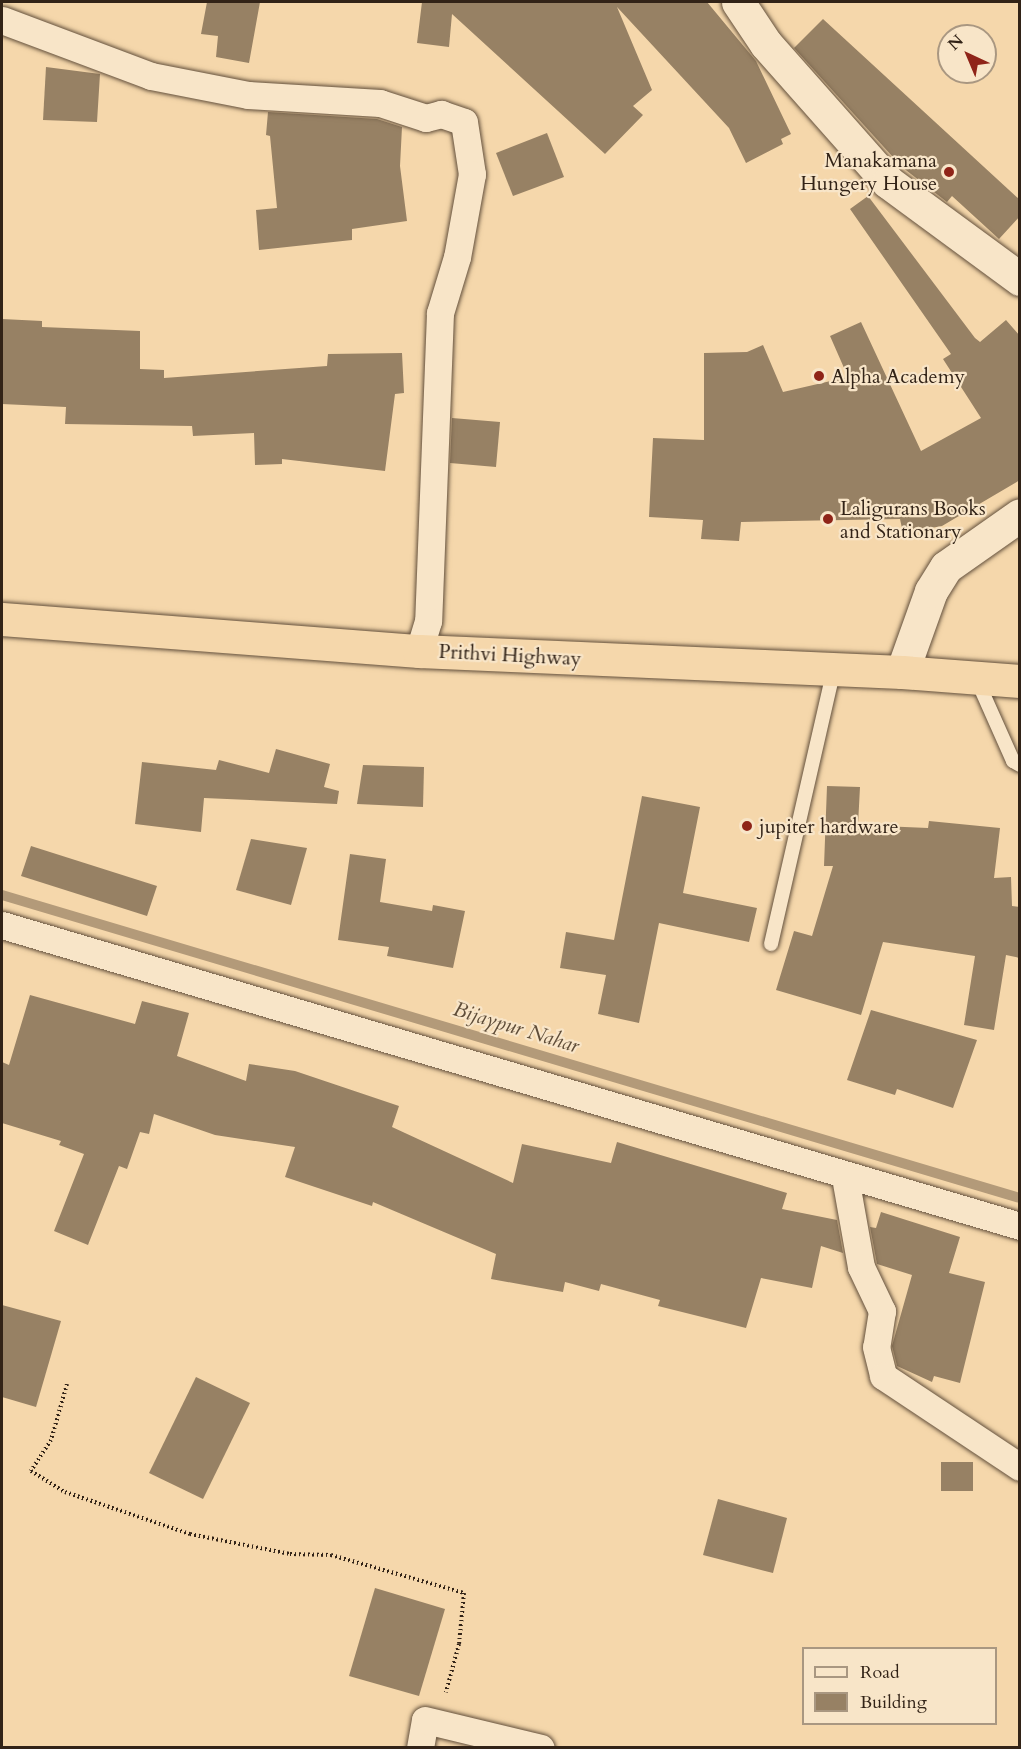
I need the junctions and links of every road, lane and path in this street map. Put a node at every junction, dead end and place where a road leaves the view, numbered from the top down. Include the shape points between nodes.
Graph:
1 (738, 2) edge
2 (2, 20) edge
3 (1020, 279) edge
4 (1020, 515) edge
5 (2, 619) edge
6 (419, 651) junction
7 (834, 669) junction
8 (902, 672) junction
9 (976, 678) junction
10 (1020, 681) edge
11 (1020, 765) edge
12 (2, 925) edge
13 (771, 944) dead end
14 (845, 1177) junction
15 (1020, 1226) edge
16 (67, 1384) dead end
17 (1020, 1467) edge
18 (425, 1720) junction
19 (420, 1748) edge
20 (541, 1748) edge

1 - 3 main road via 765,44 888,182
2 - 6 street via 151,76 258,96 380,103 426,117 441,114 464,122 472,174 457,257 440,313 428,621
4 - 8 main road via 946,567 931,591
5 - 6 highway, Prithvi Highway
6 - 7 highway, Prithvi Highway
7 - 8 highway, Prithvi Highway
7 - 13 lane
8 - 9 highway, Prithvi Highway
9 - 10 highway, Prithvi Highway
9 - 11 lane via 1013,761
12 - 14 street
14 - 15 street
14 - 17 street via 861,1267 882,1311 876,1347 883,1376
16 - 18 path via 51,1440 31,1471 64,1492 190,1534 290,1554 332,1555 464,1593 459,1644 443,1705
18 - 19 street
18 - 20 street

